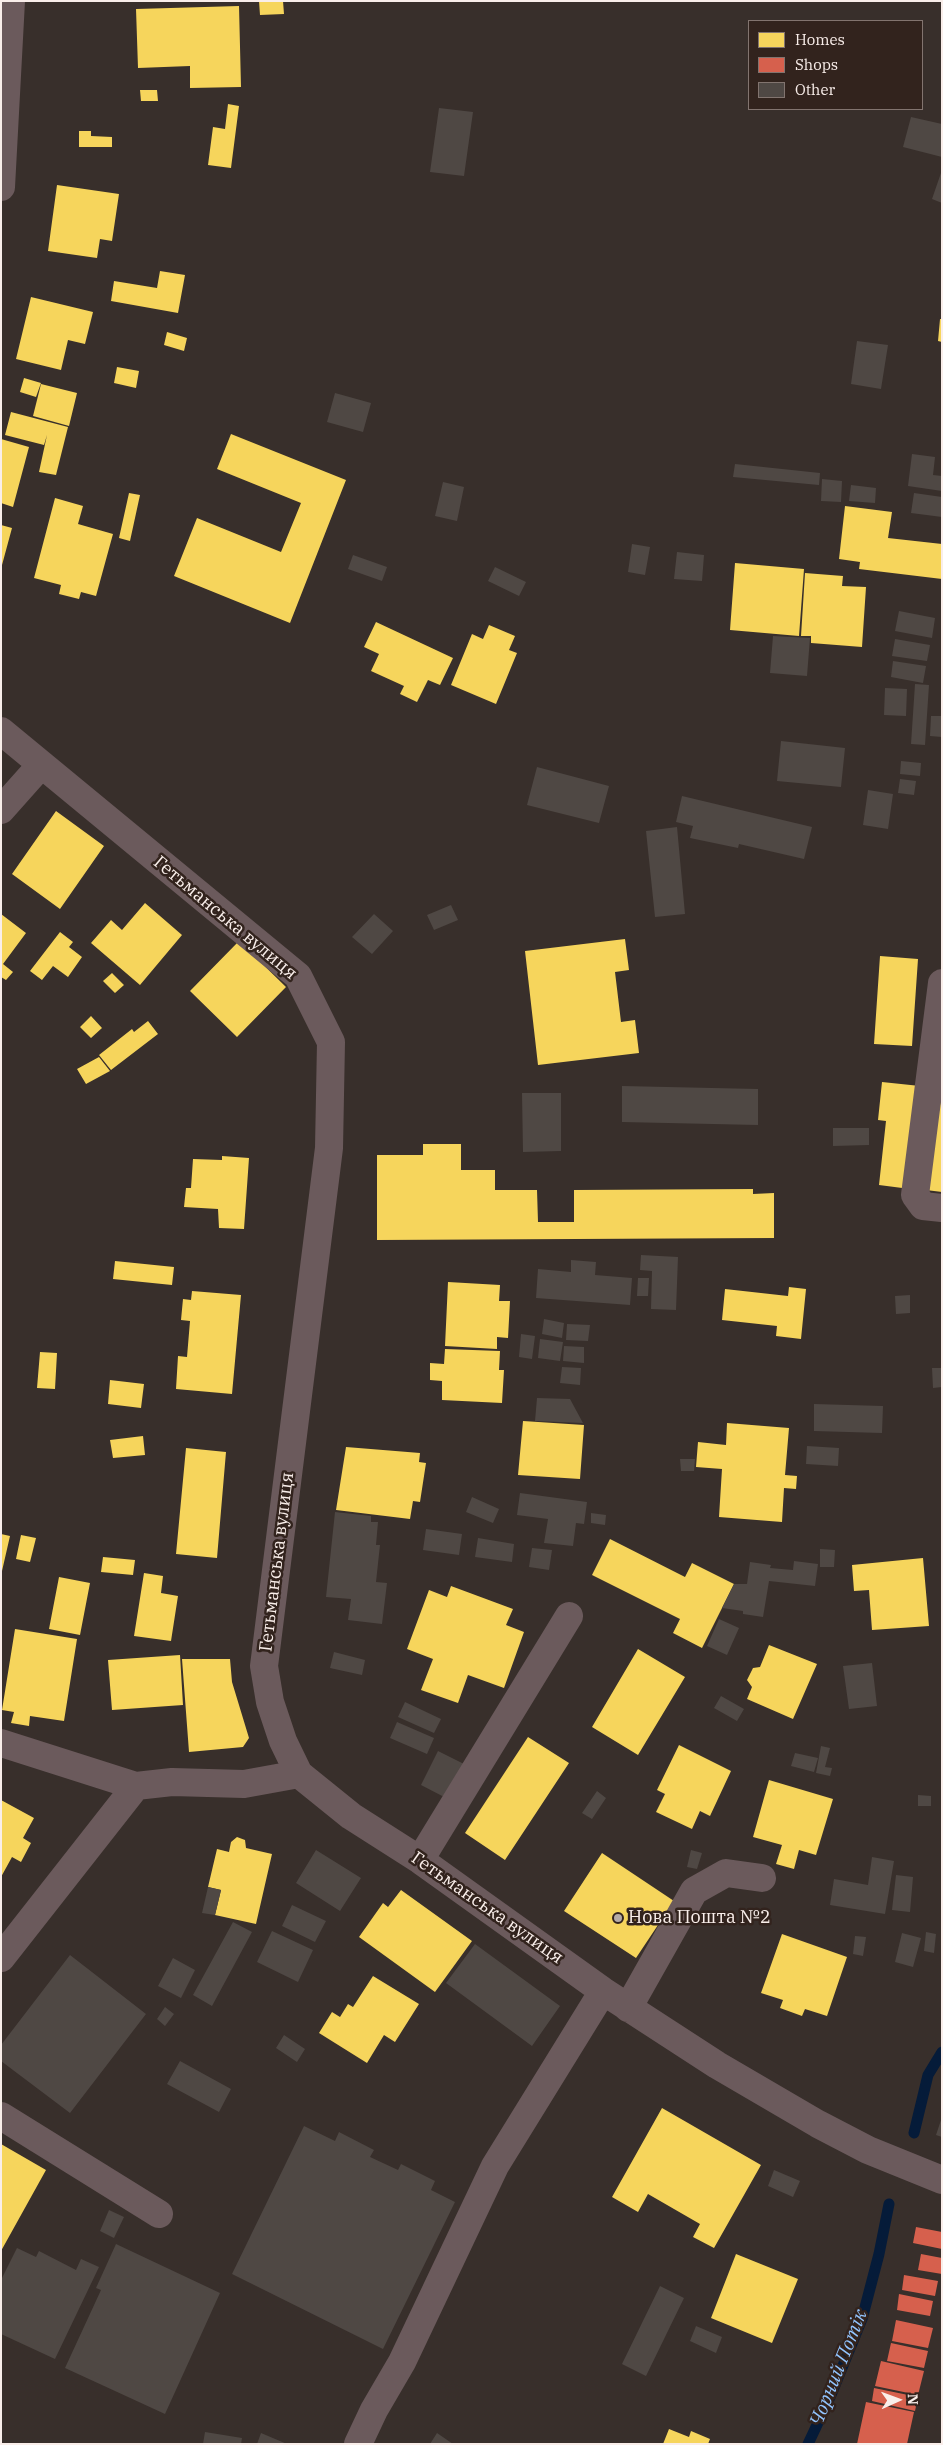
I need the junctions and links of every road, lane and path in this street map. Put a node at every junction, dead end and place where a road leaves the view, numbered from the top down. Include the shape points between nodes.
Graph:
1 (11, 1) edge
2 (1, 187) edge
3 (1, 731) edge
4 (41, 765) junction
5 (1, 810) edge
6 (942, 983) edge
7 (942, 1208) edge
8 (569, 1616) dead end
9 (1, 1743) edge
10 (299, 1774) junction
11 (136, 1786) junction
12 (420, 1860) junction
13 (762, 1878) dead end
14 (1, 1958) edge
15 (602, 1991) junction
16 (628, 2008) junction
17 (1, 2116) edge
18 (942, 2180) edge
19 (159, 2214) dead end
20 (358, 2444) edge

1 - 2 street
3 - 4 street, Гетьманська вулиця
4 - 5 street
4 - 10 street, Гетьманська вулиця via 298,976 331,1042 329,1148 264,1666 270,1702 283,1741
6 - 7 street via 915,1195 923,1206
8 - 12 street
9 - 11 street
10 - 11 street via 244,1784 172,1782
10 - 12 street, Гетьманська вулиця via 351,1816
11 - 14 street
12 - 15 street, Гетьманська вулиця
13 - 16 street via 726,1872 694,1891
15 - 16 street, Гетьманська вулиця
15 - 20 street via 496,2166 402,2362
16 - 18 street, Гетьманська вулиця via 818,2124 868,2150
17 - 19 street

